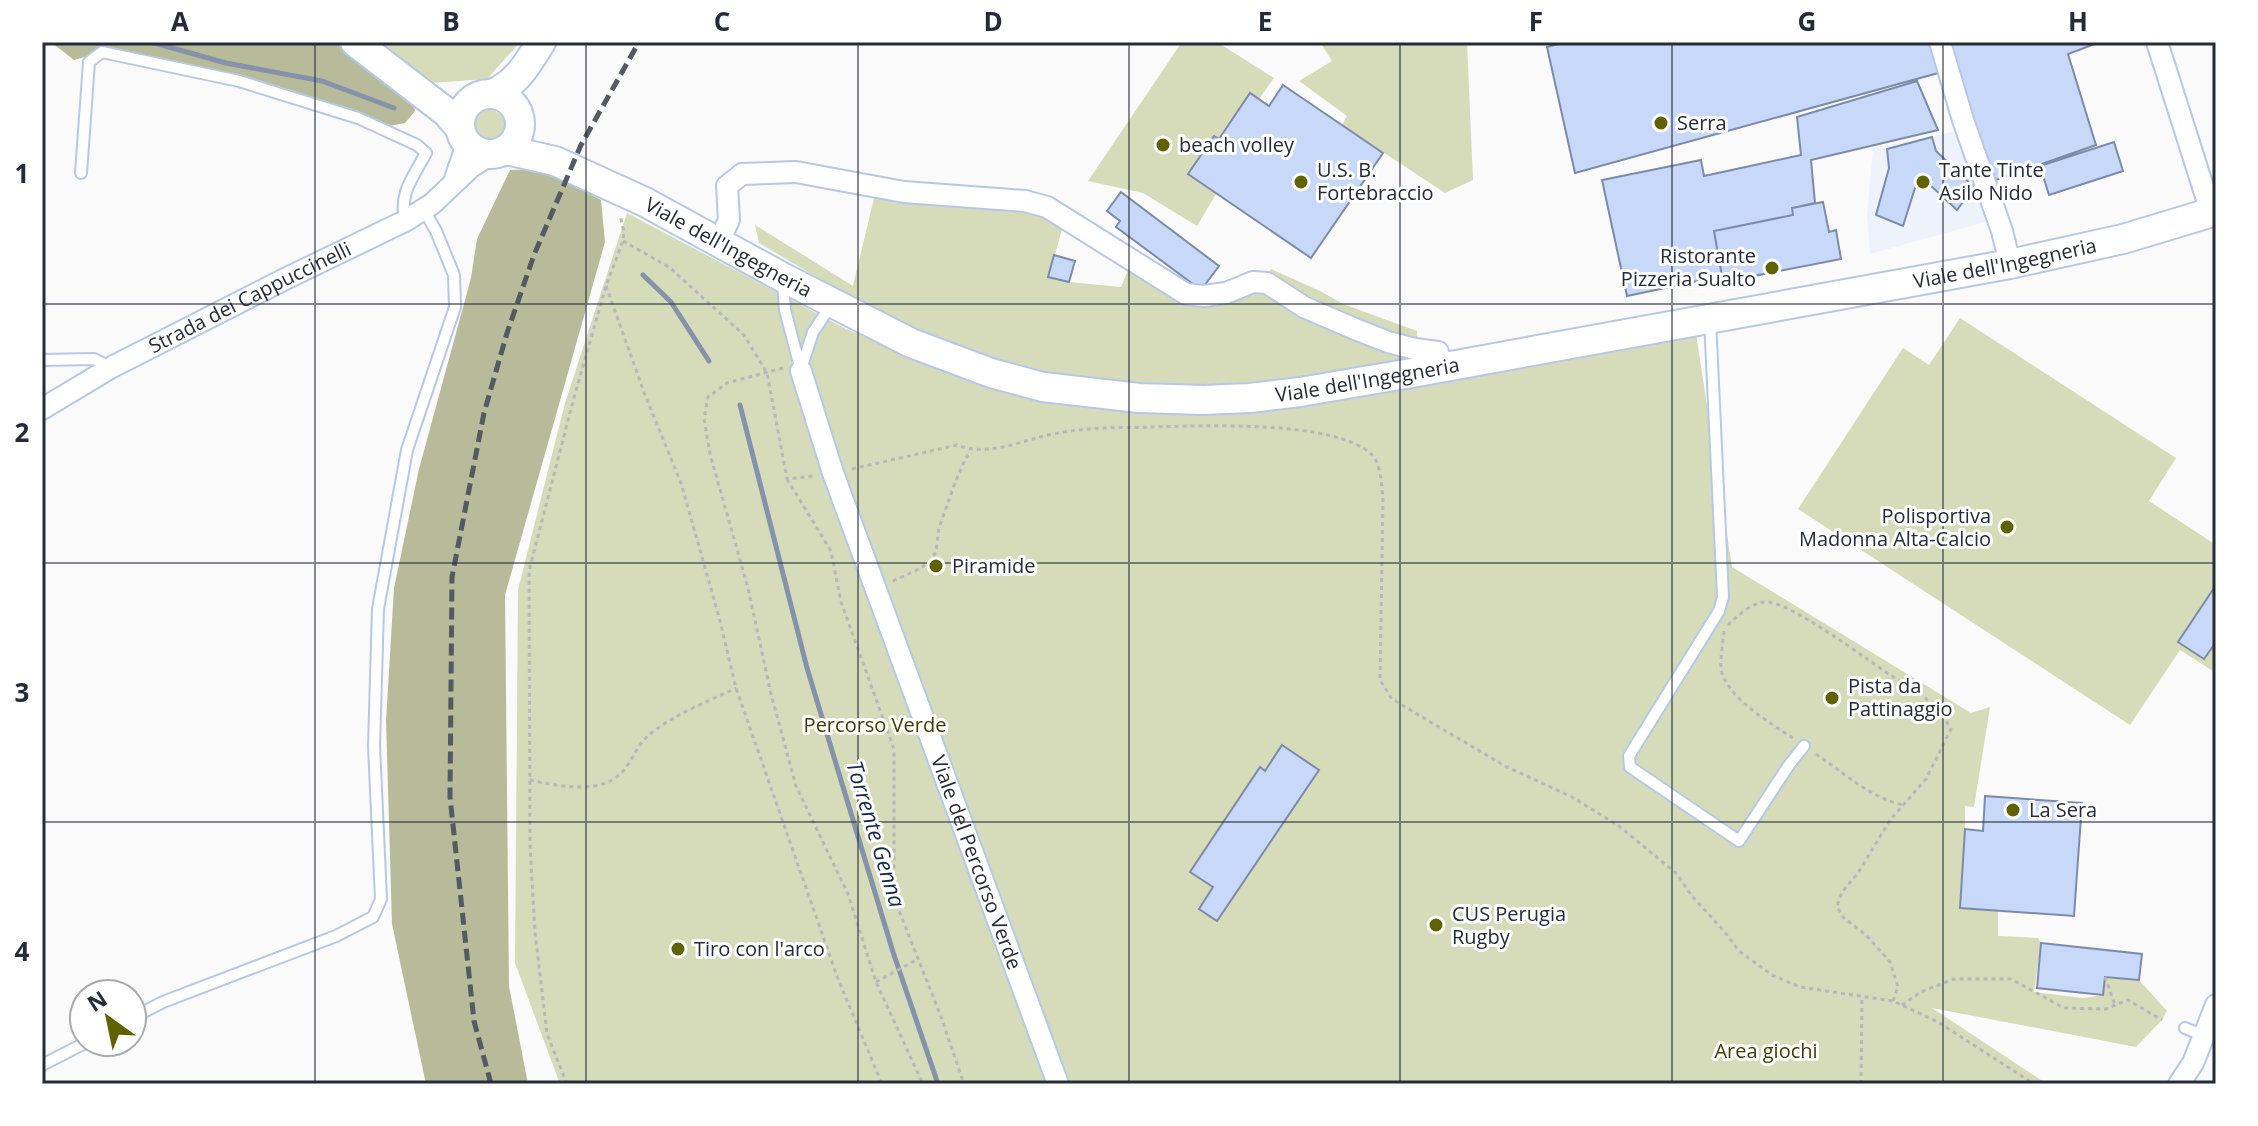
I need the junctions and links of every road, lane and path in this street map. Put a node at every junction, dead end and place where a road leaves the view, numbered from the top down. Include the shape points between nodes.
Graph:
1 (355, 42) edge
2 (541, 42) edge
3 (1940, 42) edge
4 (2157, 42) edge
5 (523, 73) junction
6 (420, 91) junction
7 (482, 97) junction
8 (519, 117) junction
9 (481, 144) junction
10 (555, 161) junction
11 (81, 173) dead end
12 (424, 210) junction
13 (2214, 212) edge
14 (405, 221) junction
15 (719, 241) junction
16 (2010, 264) junction
17 (782, 277) junction
18 (606, 286) junction
19 (833, 302) junction
20 (1710, 318) junction
21 (42, 360) edge
22 (112, 367) junction
23 (1441, 368) junction
24 (793, 369) junction
25 (767, 373) junction
26 (42, 409) edge
27 (970, 451) junction
28 (833, 473) junction
29 (787, 479) junction
30 (877, 589) junction
31 (736, 688) junction
32 (1804, 746) junction
33 (530, 780) junction
34 (1903, 805) junction
35 (918, 959) junction
36 (2105, 977) dead end
37 (876, 982) junction
38 (1862, 996) junction
39 (1893, 1001) junction
40 (1902, 1005) junction
41 (2115, 1005) junction
42 (2216, 1005) edge
43 (148, 1010) edge
44 (2162, 1020) dead end
45 (68, 1052) edge
46 (42, 1065) edge
47 (567, 1084) edge
48 (882, 1084) edge
49 (923, 1084) edge
50 (964, 1084) edge
51 (1058, 1084) edge
52 (1861, 1084) edge
53 (2034, 1084) edge
54 (2179, 1084) edge

1 - 6 street
2 - 5 street
3 - 16 street
4 - 13 street
5 - 7 street via 506,88
5 - 8 street
6 - 7 street
6 - 9 street
7 - 8 street via 507,99
7 - 9 street via 462,112
8 - 9 street via 517,138
8 - 10 street, Viale dell'Ingegneria via 533,142
9 - 10 street, Viale dell'Ingegneria
9 - 12 street, Strada dei Cappuccinelli
10 - 15 street, Viale dell'Ingegneria
11 - 14 lane via 89,62 102,52 239,81 358,118 417,145 426,153 404,195
12 - 14 street, Strada dei Cappuccinelli
12 - 43 lane via 454,275 455,307 407,450 378,609 374,746 381,899 373,917 336,936
13 - 16 street, Viale dell'Ingegneria
14 - 22 street, Strada dei Cappuccinelli
15 - 17 street, Viale dell'Ingegneria
15 - 23 street via 729,220 727,186 742,174 796,172 904,192 1025,201 1047,207 1186,294 1204,296 1267,283 1304,307 1355,329 1438,352
16 - 20 street, Viale dell'Ingegneria
17 - 19 street, Viale dell'Ingegneria
17 - 24 lane, Viale del Percorso Verde
18 - 25 path via 623,241 669,267 744,335
18 - 31 path via 681,483
18 - 33 path via 529,571
19 - 23 street, Viale dell'Ingegneria via 911,343 991,373 1094,394 1250,398
19 - 24 lane
20 - 23 street, Viale dell'Ingegneria
20 - 32 lane via 1723,597 1629,756 1630,767 1739,841
21 - 22 lane via 94,359
22 - 26 street, Strada dei Cappuccinelli
24 - 25 path
24 - 28 street, Viale del Percorso Verde
25 - 29 path
25 - 37 path via 727,383 708,397 704,419 710,454 796,786 848,894
27 - 28 path via 957,445
27 - 30 path via 951,491 935,552 924,566
27 - 38 path via 1088,429 1261,426 1334,436 1365,451 1379,471 1383,496 1380,680 1392,699 1619,826 1677,874 1739,951 1772,975 1800,987
28 - 29 path
28 - 30 street, Viale del Percorso Verde
29 - 35 path via 831,551 841,602 894,749 894,898
30 - 51 street, Viale del Percorso Verde
31 - 33 path via 645,737 624,771 611,780 563,787
31 - 48 path via 838,979
32 - 34 path via 1857,785
32 - 34 path via 1729,690 1721,670 1724,629 1742,612 1765,602 1848,645 1942,713 1951,729 1926,779
33 - 47 path via 534,918 547,1034
34 - 39 path via 1837,906 1890,962 1898,987
35 - 37 path
35 - 50 path
36 - 41 path
37 - 49 path
38 - 39 path
38 - 52 path
39 - 40 path
40 - 41 path via 1954,979 2011,979 2064,1008
40 - 53 path
41 - 44 path via 2128,1000
42 - 54 street via 2194,1032 2193,1063
45 - 46 lane

